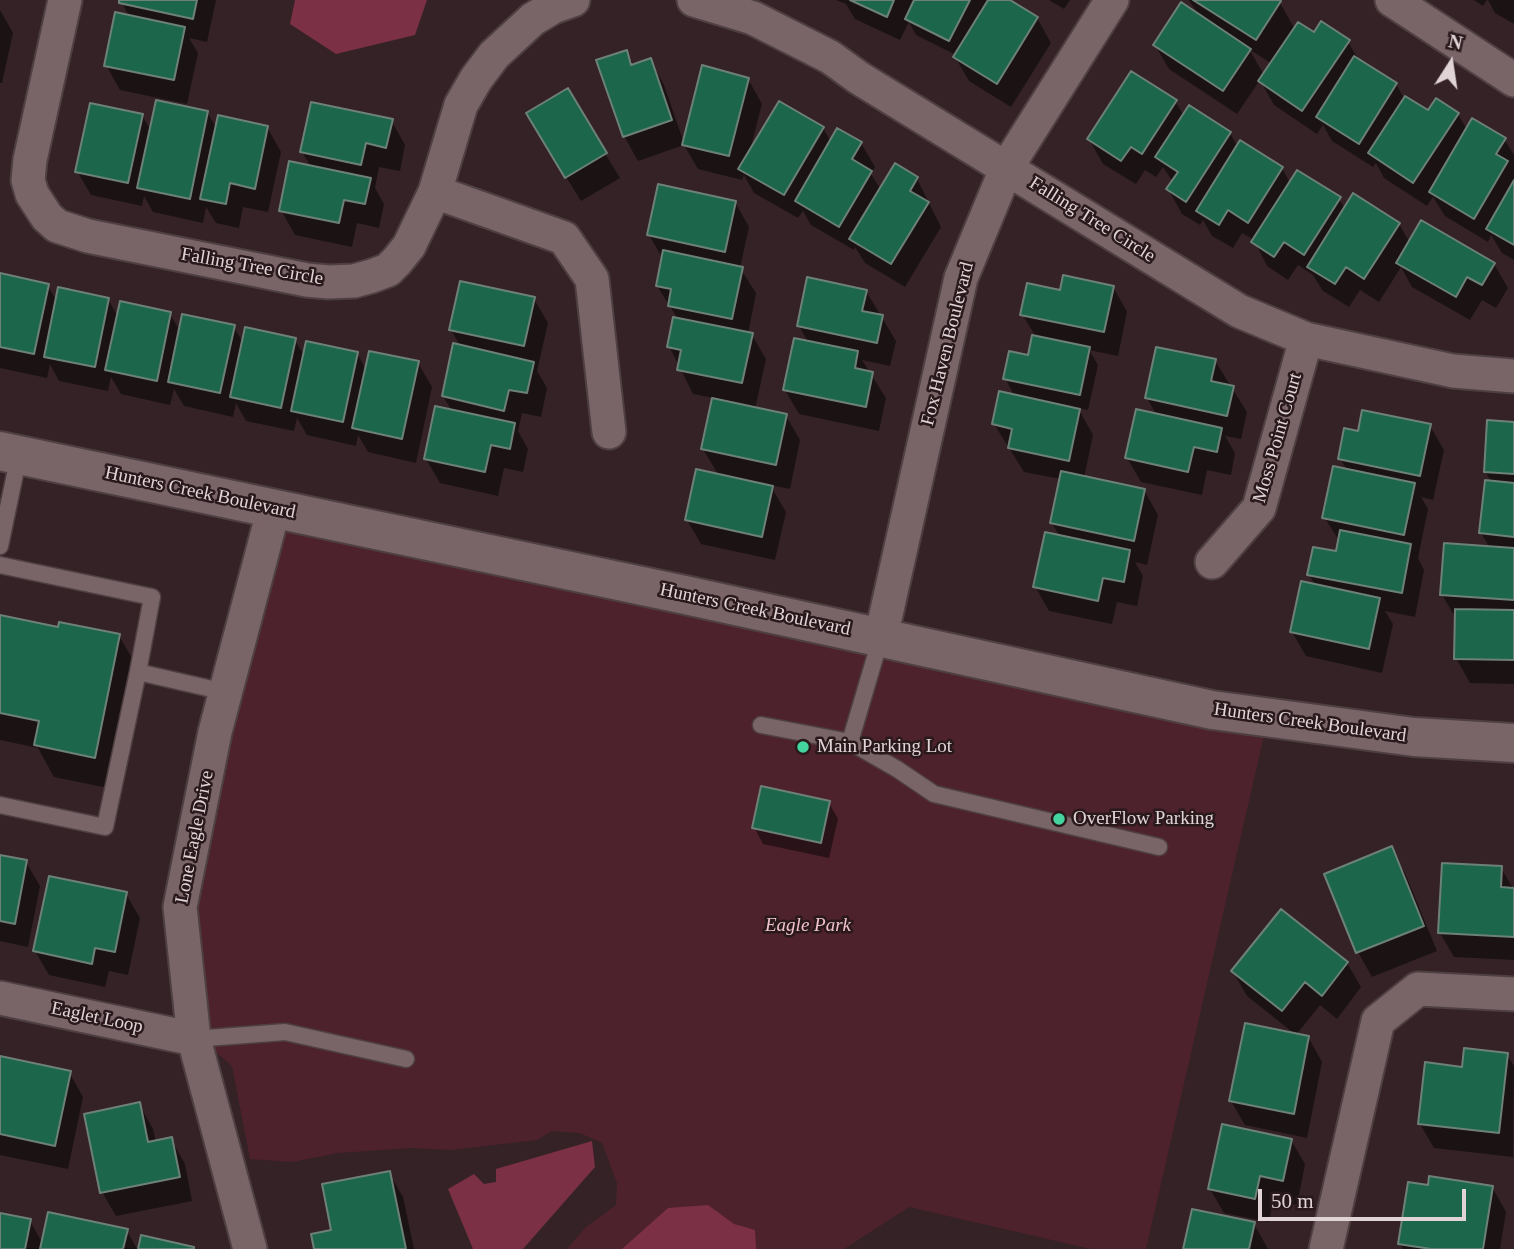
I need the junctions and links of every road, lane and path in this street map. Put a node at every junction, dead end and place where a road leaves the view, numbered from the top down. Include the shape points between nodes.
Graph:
1 (65, 0) edge
2 (573, 0) edge
3 (694, 0) edge
4 (1112, 0) edge
5 (1392, 0) edge
6 (1514, 80) edge
7 (1007, 167) junction
8 (435, 192) junction
9 (1306, 340) junction
10 (1514, 376) edge
11 (609, 432) dead end
12 (10, 453) edge
13 (274, 508) junction
14 (0, 546) edge
15 (1212, 562) dead end
16 (0, 565) edge
17 (881, 638) junction
18 (138, 672) junction
19 (225, 692) junction
20 (761, 725) dead end
21 (850, 742) junction
22 (1514, 743) edge
23 (0, 805) edge
24 (1159, 847) dead end
25 (1514, 994) edge
26 (0, 998) edge
27 (194, 1039) junction
28 (406, 1059) dead end
29 (250, 1249) edge
30 (1326, 1249) edge

1 - 8 street, Falling Tree Circle via 28,180 38,206 57,226 307,280 354,281 387,270 397,261
2 - 8 street, Falling Tree Circle via 533,19 475,79 461,105
3 - 7 street, Falling Tree Circle via 789,34
4 - 7 street, Fox Haven Boulevard
5 - 6 street
7 - 9 street, Falling Tree Circle via 1239,311
7 - 17 street, Fox Haven Boulevard via 961,278
8 - 11 street via 564,238 592,279
9 - 10 street, Falling Tree Circle via 1452,370
9 - 15 street, Moss Point Court via 1259,508
12 - 13 street, Hunters Creek Boulevard
12 - 14 lane
13 - 17 street, Hunters Creek Boulevard
13 - 19 street, Lone Eagle Drive
16 - 18 lane via 152,597
17 - 21 lane
17 - 22 street, Hunters Creek Boulevard via 1212,710 1414,737
18 - 19 lane
18 - 23 lane via 105,827
19 - 27 street, Lone Eagle Drive via 180,907
20 - 21 lane
21 - 24 lane via 934,794
25 - 30 street via 1418,989 1378,1021
26 - 27 street, Eaglet Loop
27 - 28 lane via 285,1032
27 - 29 street, Lone Eagle Drive

